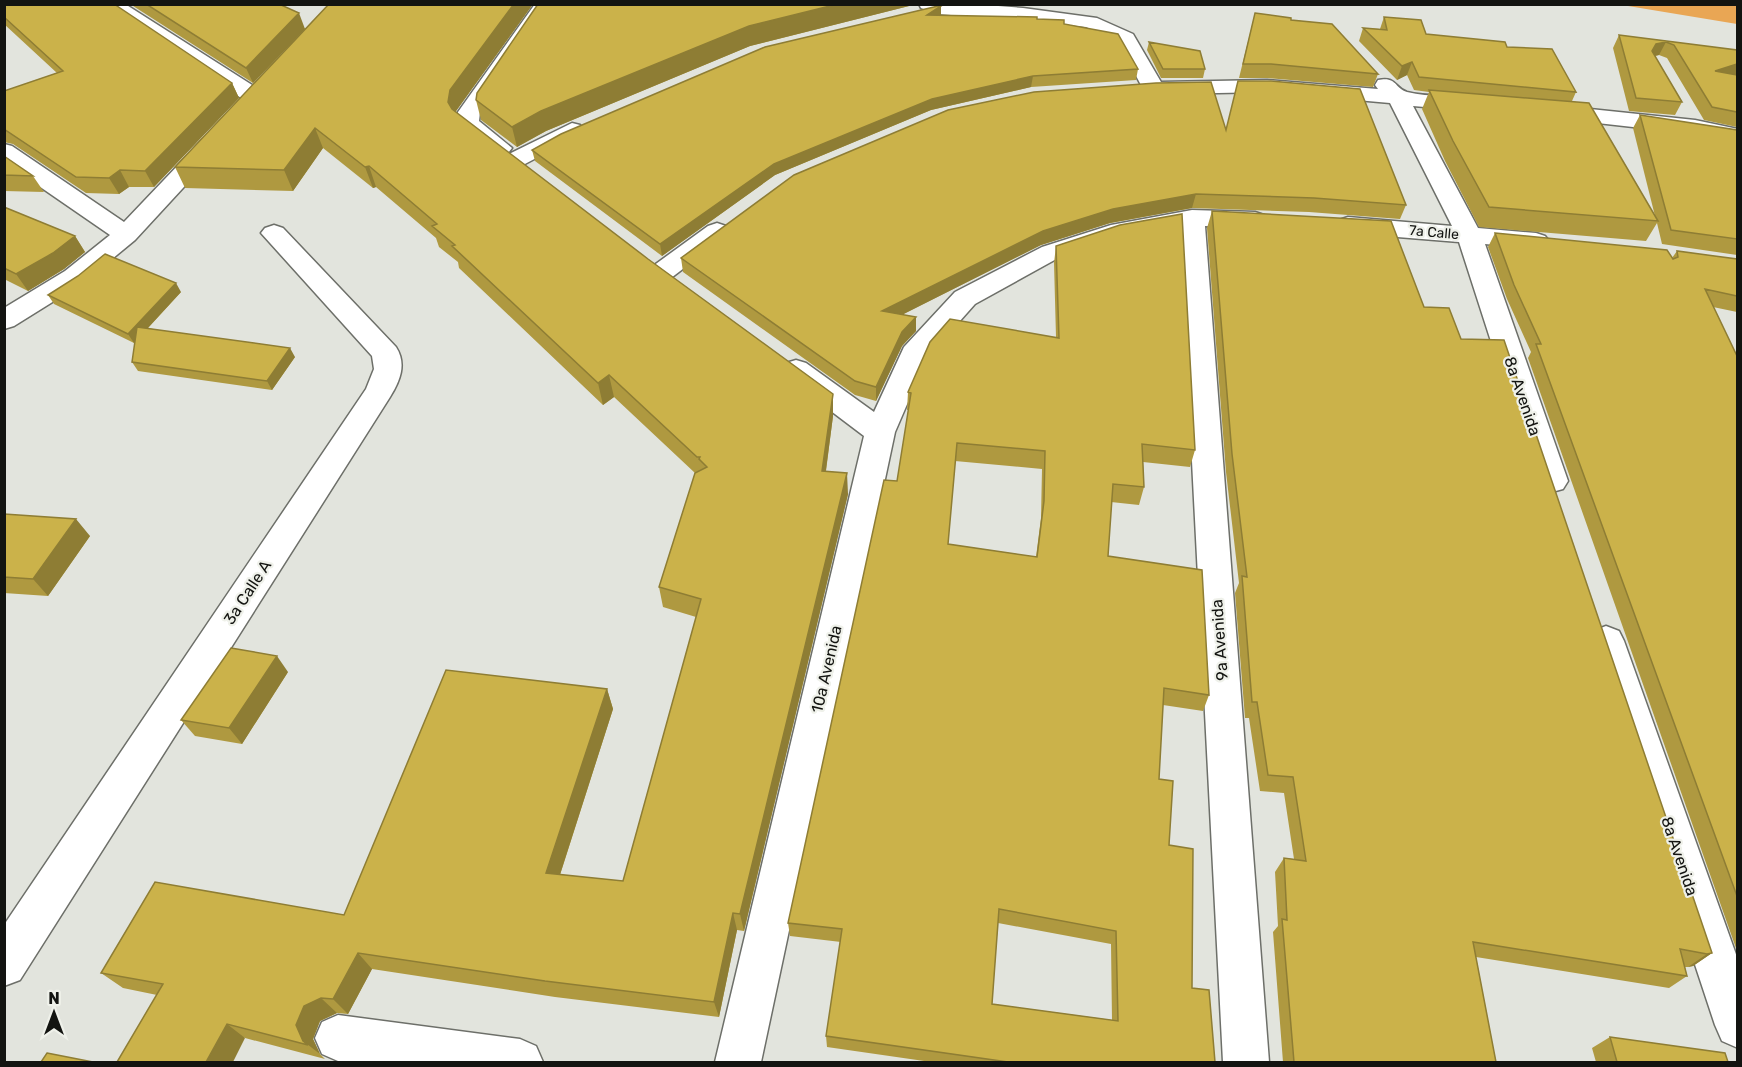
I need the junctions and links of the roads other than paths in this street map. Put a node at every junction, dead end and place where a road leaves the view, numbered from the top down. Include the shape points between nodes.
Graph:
1 (111, 4) edge
2 (545, 4) edge
3 (926, 8) edge
4 (1368, 66) edge
5 (1154, 87) junction
6 (1131, 89) edge
7 (1398, 97) junction
8 (1492, 106) edge
9 (1527, 110) edge
10 (239, 114) edge
11 (587, 124) edge
12 (223, 131) edge
13 (1737, 136) edge
14 (4, 151) edge
15 (737, 217) edge
16 (1191, 218) junction
17 (1274, 221) edge
18 (1320, 223) edge
19 (274, 233) dead end
20 (126, 235) junction
21 (1469, 235) junction
22 (1561, 243) edge
23 (662, 272) edge
24 (4, 320) edge
25 (776, 355) edge
26 (880, 432) junction
27 (1560, 505) edge
28 (1598, 618) edge
29 (4, 964) edge
30 (1737, 1025) edge
31 (338, 1038) dead end
32 (520, 1062) edge
33 (738, 1062) edge
34 (1246, 1062) edge

1 - 10 street via 263,88
2 - 11 street via 469,112 467,123 524,167
3 - 5 street via 1090,22 1126,38
4 - 7 street, 8a Avenida
5 - 6 street
5 - 7 street via 1268,86
7 - 8 street
7 - 21 street, 8a Avenida
9 - 13 street via 1690,118
12 - 20 street
14 - 20 street
15 - 23 street
16 - 17 street
16 - 26 street, 10a Avenida via 1111,233 1051,252 964,298 914,354
16 - 34 street, 9a Avenida
18 - 21 street, 7a Calle
19 - 29 street, 3a Calle A via 386,354 388,369 380,390
20 - 24 street via 74,277
21 - 22 street, 7a Calle
21 - 27 street, 8a Avenida
25 - 26 street
26 - 33 street, 10a Avenida
28 - 30 street, 8a Avenida
31 - 32 street

